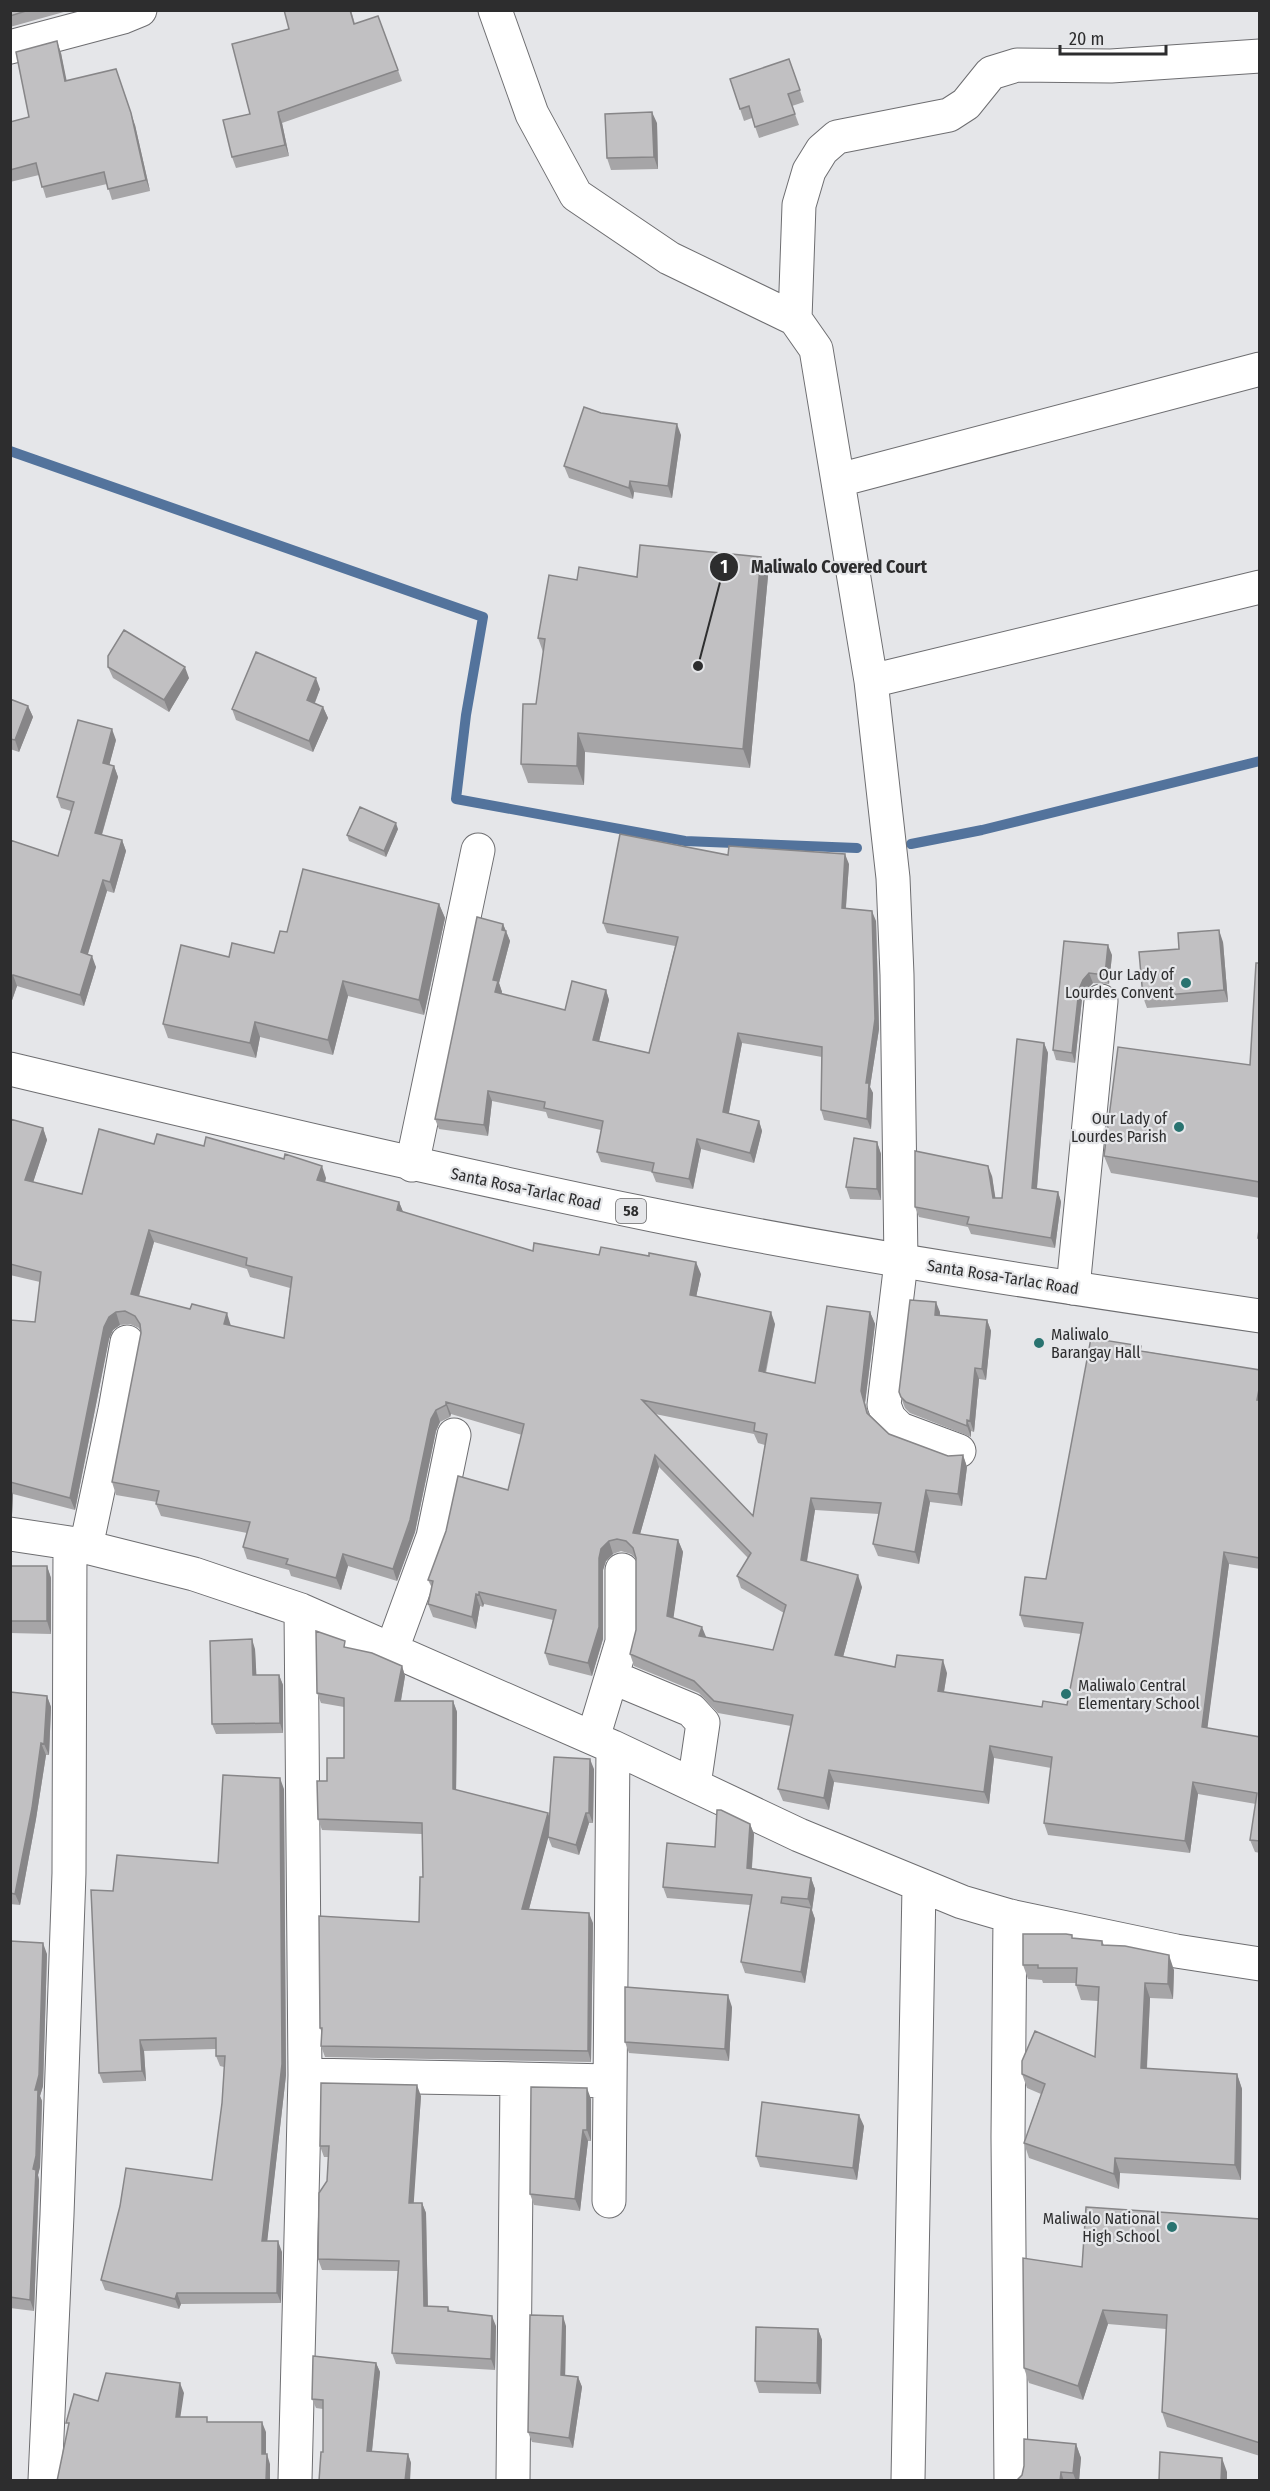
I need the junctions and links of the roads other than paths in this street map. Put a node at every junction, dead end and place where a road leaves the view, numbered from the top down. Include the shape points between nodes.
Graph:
1 (140, 10) edge
2 (495, 10) edge
3 (10, 47) edge
4 (1260, 56) edge
5 (795, 319) junction
6 (1260, 369) edge
7 (839, 480) junction
8 (1260, 587) edge
9 (871, 681) junction
10 (478, 850) dead end
11 (1101, 1001) dead end
12 (10, 1069) edge
13 (412, 1165) junction
14 (901, 1262) junction
15 (1073, 1288) junction
16 (1260, 1316) edge
17 (127, 1342) dead end
18 (454, 1435) dead end
19 (959, 1451) dead end
20 (10, 1534) edge
21 (78, 1545) junction
22 (622, 1569) dead end
23 (301, 1610) junction
24 (392, 1649) junction
25 (612, 1677) junction
26 (603, 1743) junction
27 (694, 1785) junction
28 (919, 1886) junction
29 (1010, 1916) junction
30 (1260, 1964) edge
31 (305, 2075) junction
32 (517, 2079) junction
33 (610, 2081) junction
34 (609, 2201) dead end
35 (45, 2481) edge
36 (295, 2481) edge
37 (513, 2481) edge
38 (908, 2481) edge
39 (1011, 2481) edge

1 - 3 main road
2 - 5 main road via 532,114 576,195 669,258
4 - 5 main road via 1111,66 1017,65 991,73 966,104 949,115 837,137 822,150 809,171 799,206
5 - 7 main road via 816,349
6 - 7 main road
7 - 9 main road
8 - 9 main road
9 - 14 main road via 893,878
10 - 13 main road
11 - 15 main road
12 - 13 main road, Santa Rosa-Tarlac Road / 58
13 - 14 main road, Santa Rosa-Tarlac Road / 58
14 - 15 main road, Santa Rosa-Tarlac Road / 58
14 - 19 main road via 884,1405 889,1418 900,1429
15 - 16 main road, Santa Rosa-Tarlac Road / 58
17 - 21 main road via 115,1410
18 - 24 main road via 433,1537
20 - 21 main road
21 - 23 main road via 194,1574
21 - 35 main road via 57,2226
22 - 25 main road via 622,1642
23 - 24 main road
23 - 31 main road
24 - 26 main road
25 - 26 main road
25 - 27 main road via 691,1710 703,1723
26 - 27 main road
26 - 33 main road
27 - 28 main road
28 - 29 main road
28 - 38 main road
29 - 30 main road via 1176,1951
29 - 39 main road
31 - 32 main road
31 - 36 main road
32 - 33 main road
32 - 37 main road
33 - 34 main road

